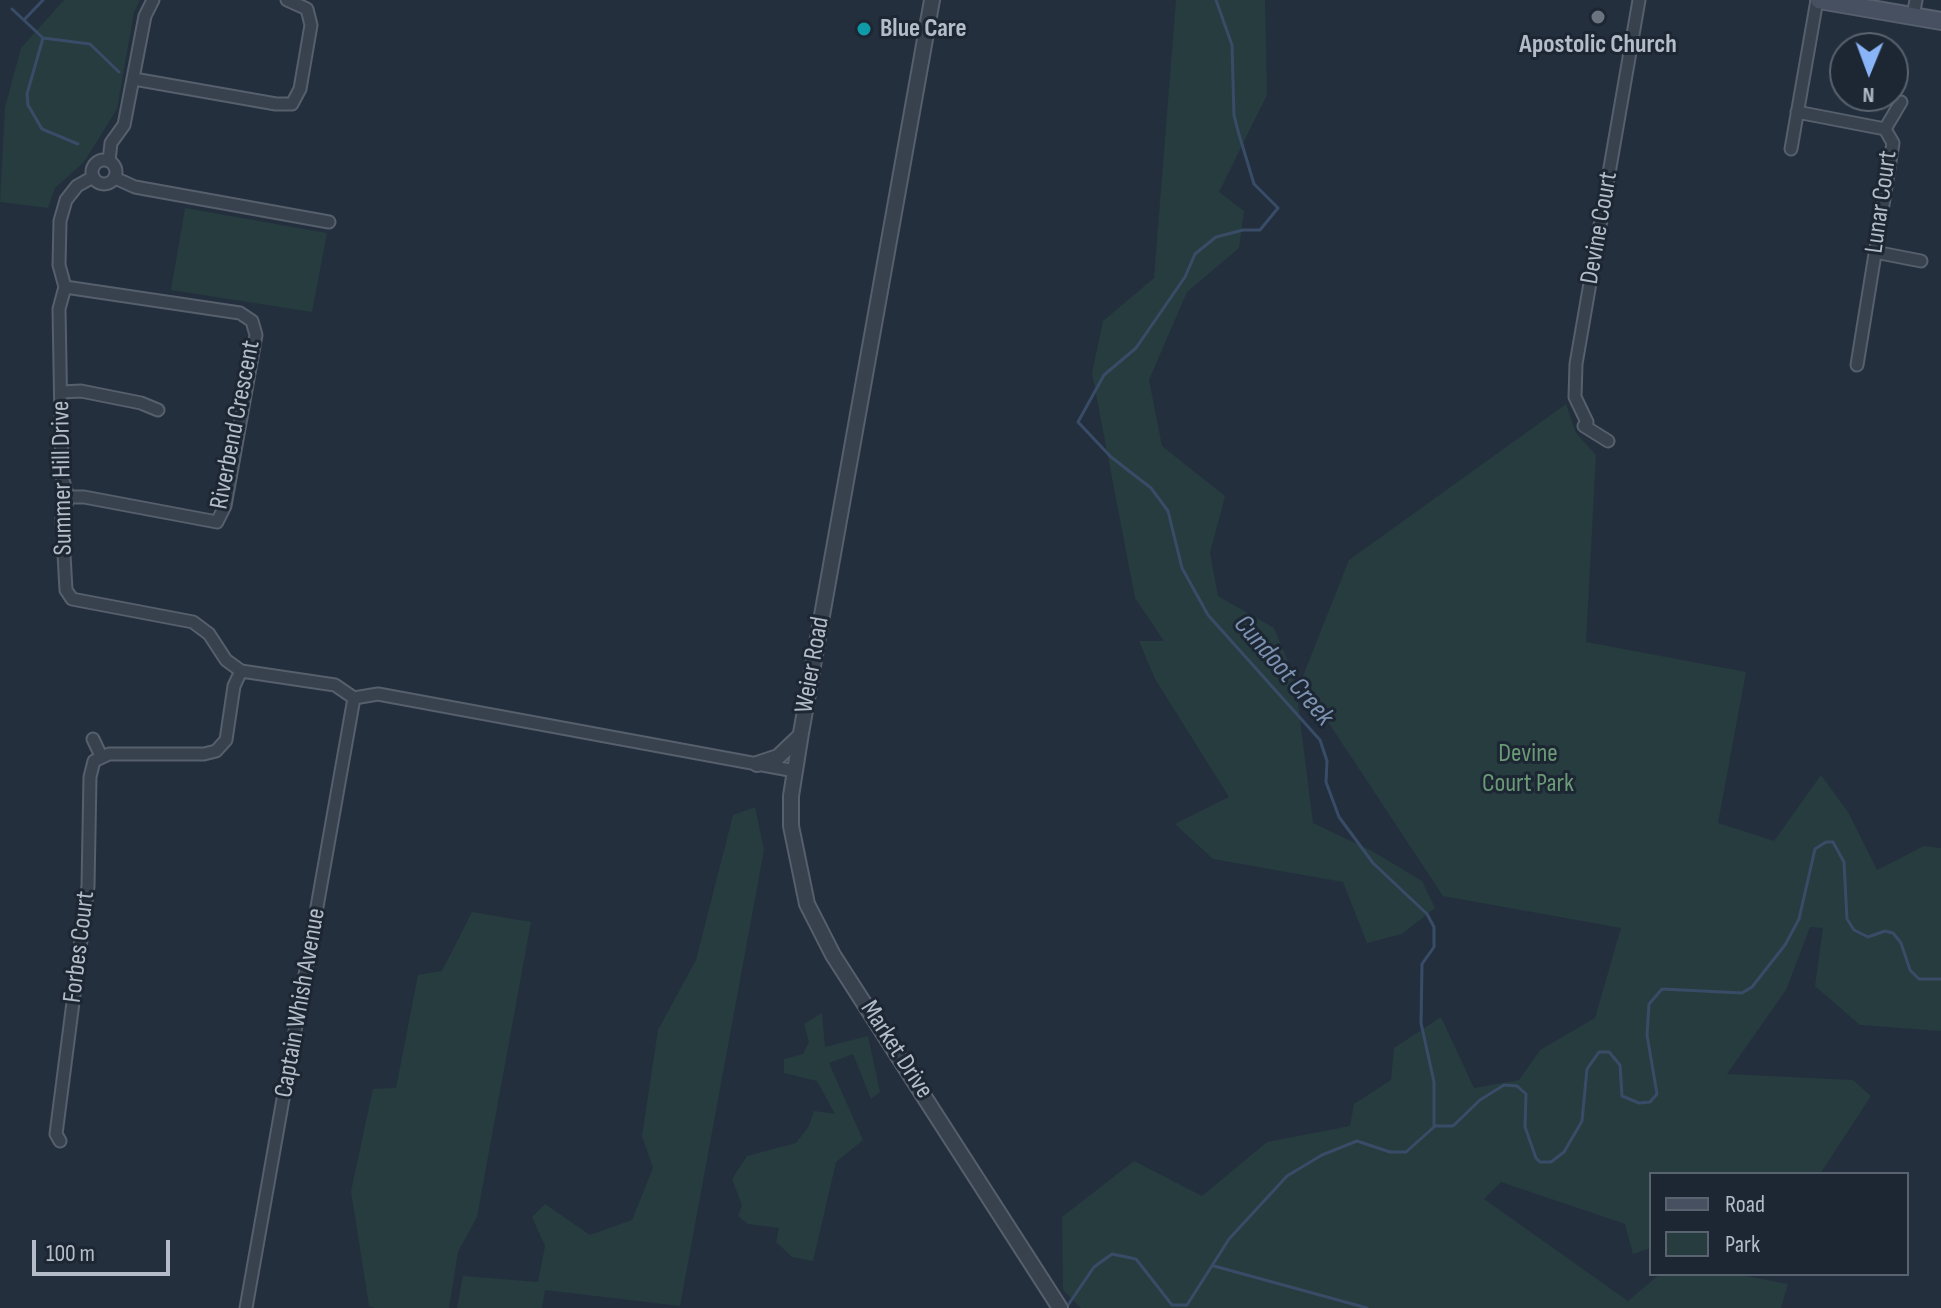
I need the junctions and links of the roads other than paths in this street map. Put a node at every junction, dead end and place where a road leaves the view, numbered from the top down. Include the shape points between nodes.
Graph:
1 (153, 0) edge
2 (287, 0) edge
3 (932, 0) edge
4 (1639, 0) edge
5 (1818, 0) edge
6 (1915, 8) edge
7 (1941, 21) edge
8 (134, 79) junction
9 (1797, 112) junction
10 (1895, 112) edge
11 (1885, 129) junction
12 (1791, 149) dead end
13 (109, 161) junction
14 (93, 177) junction
15 (115, 178) junction
16 (329, 222) dead end
17 (1875, 252) junction
18 (1921, 261) dead end
19 (65, 287) junction
20 (1857, 365) dead end
21 (61, 392) junction
22 (158, 410) dead end
23 (1608, 441) dead end
24 (68, 497) junction
25 (241, 671) junction
26 (354, 698) junction
27 (801, 733) junction
28 (93, 739) dead end
29 (101, 756) junction
30 (757, 764) junction
31 (795, 771) junction
32 (60, 1141) dead end
33 (246, 1308) edge
34 (1060, 1308) edge

1 - 8 street via 145,16
2 - 8 street via 307,9 311,25 300,89 292,104
3 - 27 street, Weier Road
4 - 23 street, Devine Court via 1576,364 1575,397 1587,422 1584,426
5 - 6 main road
5 - 9 street
6 - 7 main road
8 - 13 street
9 - 11 street, Lunar Court
9 - 12 street
10 - 11 street
11 - 17 street, Lunar Court via 1893,143
13 - 14 street via 94,165
13 - 15 street via 116,168
14 - 15 street via 104,185
14 - 19 street, Summer Hill Drive via 66,200 60,221 59,265
15 - 16 street via 135,187
17 - 18 street
17 - 20 street, Lunar Court
19 - 21 street, Summer Hill Drive via 59,309
19 - 24 street, Riverbend Crescent via 240,313 252,321 256,335 225,506 217,522
21 - 22 street via 81,391
21 - 24 street, Summer Hill Drive via 62,477
24 - 25 street, Summer Hill Drive via 62,519 66,590 72,599 193,622
25 - 26 street via 335,685
25 - 29 street via 226,740 216,751
26 - 30 street via 378,694
26 - 33 street, Captain Whish Avenue
27 - 30 street via 783,753
27 - 31 street, Weier Road
28 - 29 street
29 - 32 street, Forbes Court via 90,777 88,886 56,1134
30 - 31 street
31 - 34 street, Market Drive via 791,826 807,904 833,955

